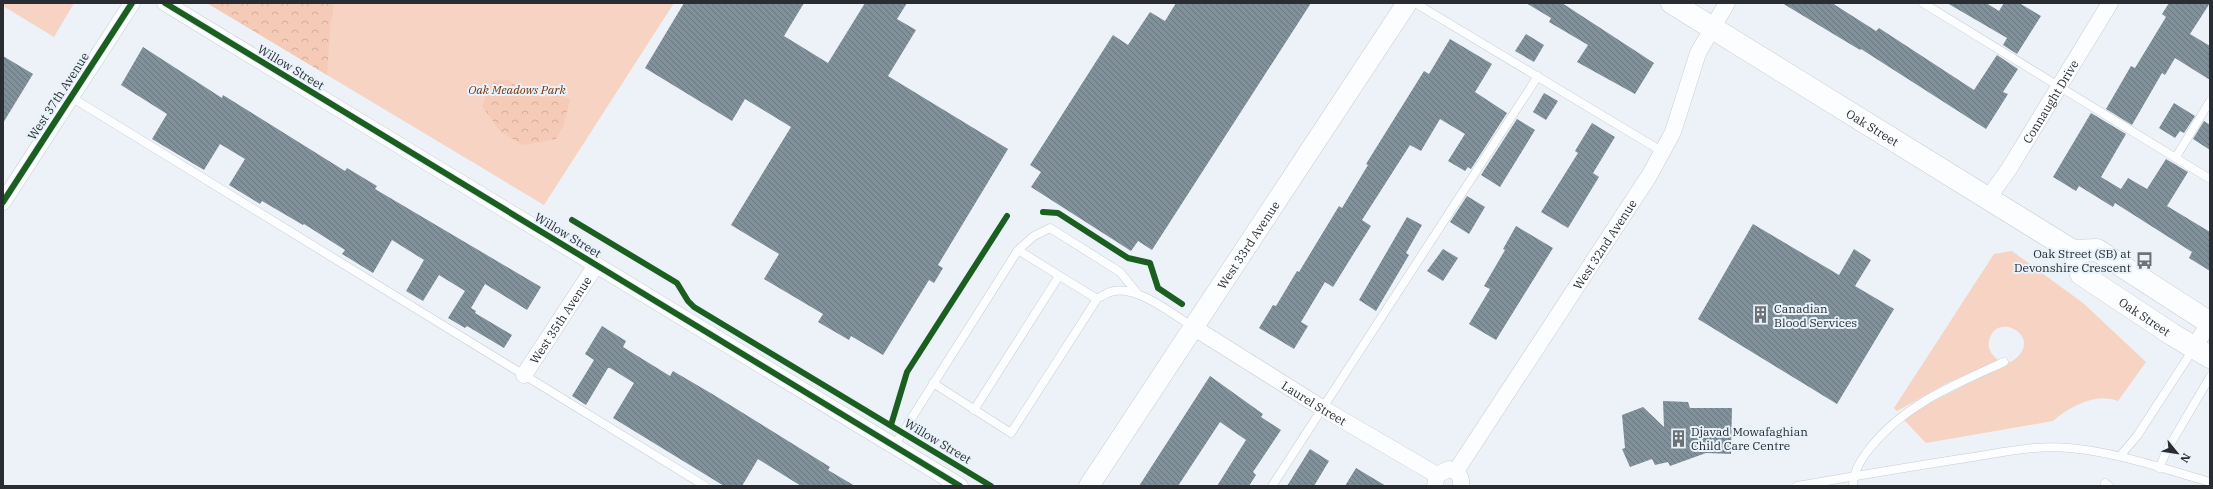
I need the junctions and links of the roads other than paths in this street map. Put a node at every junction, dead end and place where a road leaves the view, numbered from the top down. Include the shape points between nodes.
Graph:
1 (132, 3) edge
2 (165, 3) edge
3 (1407, 3) edge
4 (1415, 3) edge
5 (1672, 3) edge
6 (1726, 3) edge
7 (1923, 3) edge
8 (2110, 3) edge
9 (1713, 28) junction
10 (1538, 76) junction
11 (2058, 86) junction
12 (71, 97) junction
13 (2210, 101) edge
14 (1663, 152) junction
15 (2176, 157) junction
16 (2210, 179) edge
17 (1988, 198) junction
18 (3, 202) edge
19 (1018, 250) junction
20 (2073, 251) junction
21 (596, 265) junction
22 (1059, 276) junction
23 (1138, 294) junction
24 (1097, 299) junction
25 (2210, 322) edge
26 (1193, 327) junction
27 (2202, 352) edge
28 (2004, 362) dead end
29 (524, 375) junction
30 (2210, 377) edge
31 (933, 384) junction
32 (1322, 408) junction
33 (974, 410) junction
34 (894, 446) junction
35 (2120, 456) junction
36 (2159, 468) junction
37 (1853, 476) junction
38 (1458, 479) edge
39 (1436, 480) edge
40 (2210, 482) edge
41 (706, 486) edge
42 (960, 486) edge
43 (1089, 486) edge
44 (1272, 486) edge
45 (1797, 486) edge
46 (1853, 486) edge

1 - 12 street, West 37th Avenue
2 - 21 street, Willow Street
3 - 26 street, West 33rd Avenue
4 - 10 lane
5 - 9 main road, Oak Street
6 - 9 street, West 32nd Avenue
7 - 11 lane
8 - 11 street, Connaught Drive
9 - 14 street, West 32nd Avenue via 1698,53 1681,111
9 - 17 main road, Oak Street
10 - 14 lane
10 - 32 lane
11 - 15 lane
11 - 17 street, Connaught Drive via 2009,169
12 - 18 street, West 37th Avenue
12 - 29 lane
13 - 15 lane
14 - 38 street, West 32nd Avenue
15 - 16 lane
17 - 20 main road, Oak Street
19 - 22 lane
19 - 23 lane via 1034,236 1050,228 1120,272
19 - 31 lane
20 - 25 main road via 2097,250
20 - 27 main road, Oak Street via 2081,274
21 - 29 street, West 35th Avenue
21 - 34 street, Willow Street
22 - 24 lane
22 - 33 lane
23 - 24 lane via 1115,291
23 - 26 lane via 1150,298
24 - 33 lane via 1011,433
25 - 27 street
26 - 32 street, Laurel Street
26 - 43 street, West 33rd Avenue
27 - 35 lane
28 - 37 lane via 1932,395 1911,408 1884,431 1865,455
29 - 41 lane
30 - 36 lane
31 - 33 lane
31 - 34 lane
32 - 39 street, Laurel Street
32 - 44 lane
34 - 42 street, Willow Street
35 - 36 lane
35 - 37 lane via 2069,448 2040,448
36 - 40 lane
37 - 45 lane
37 - 46 lane
38 - 39 street via 1444,470

